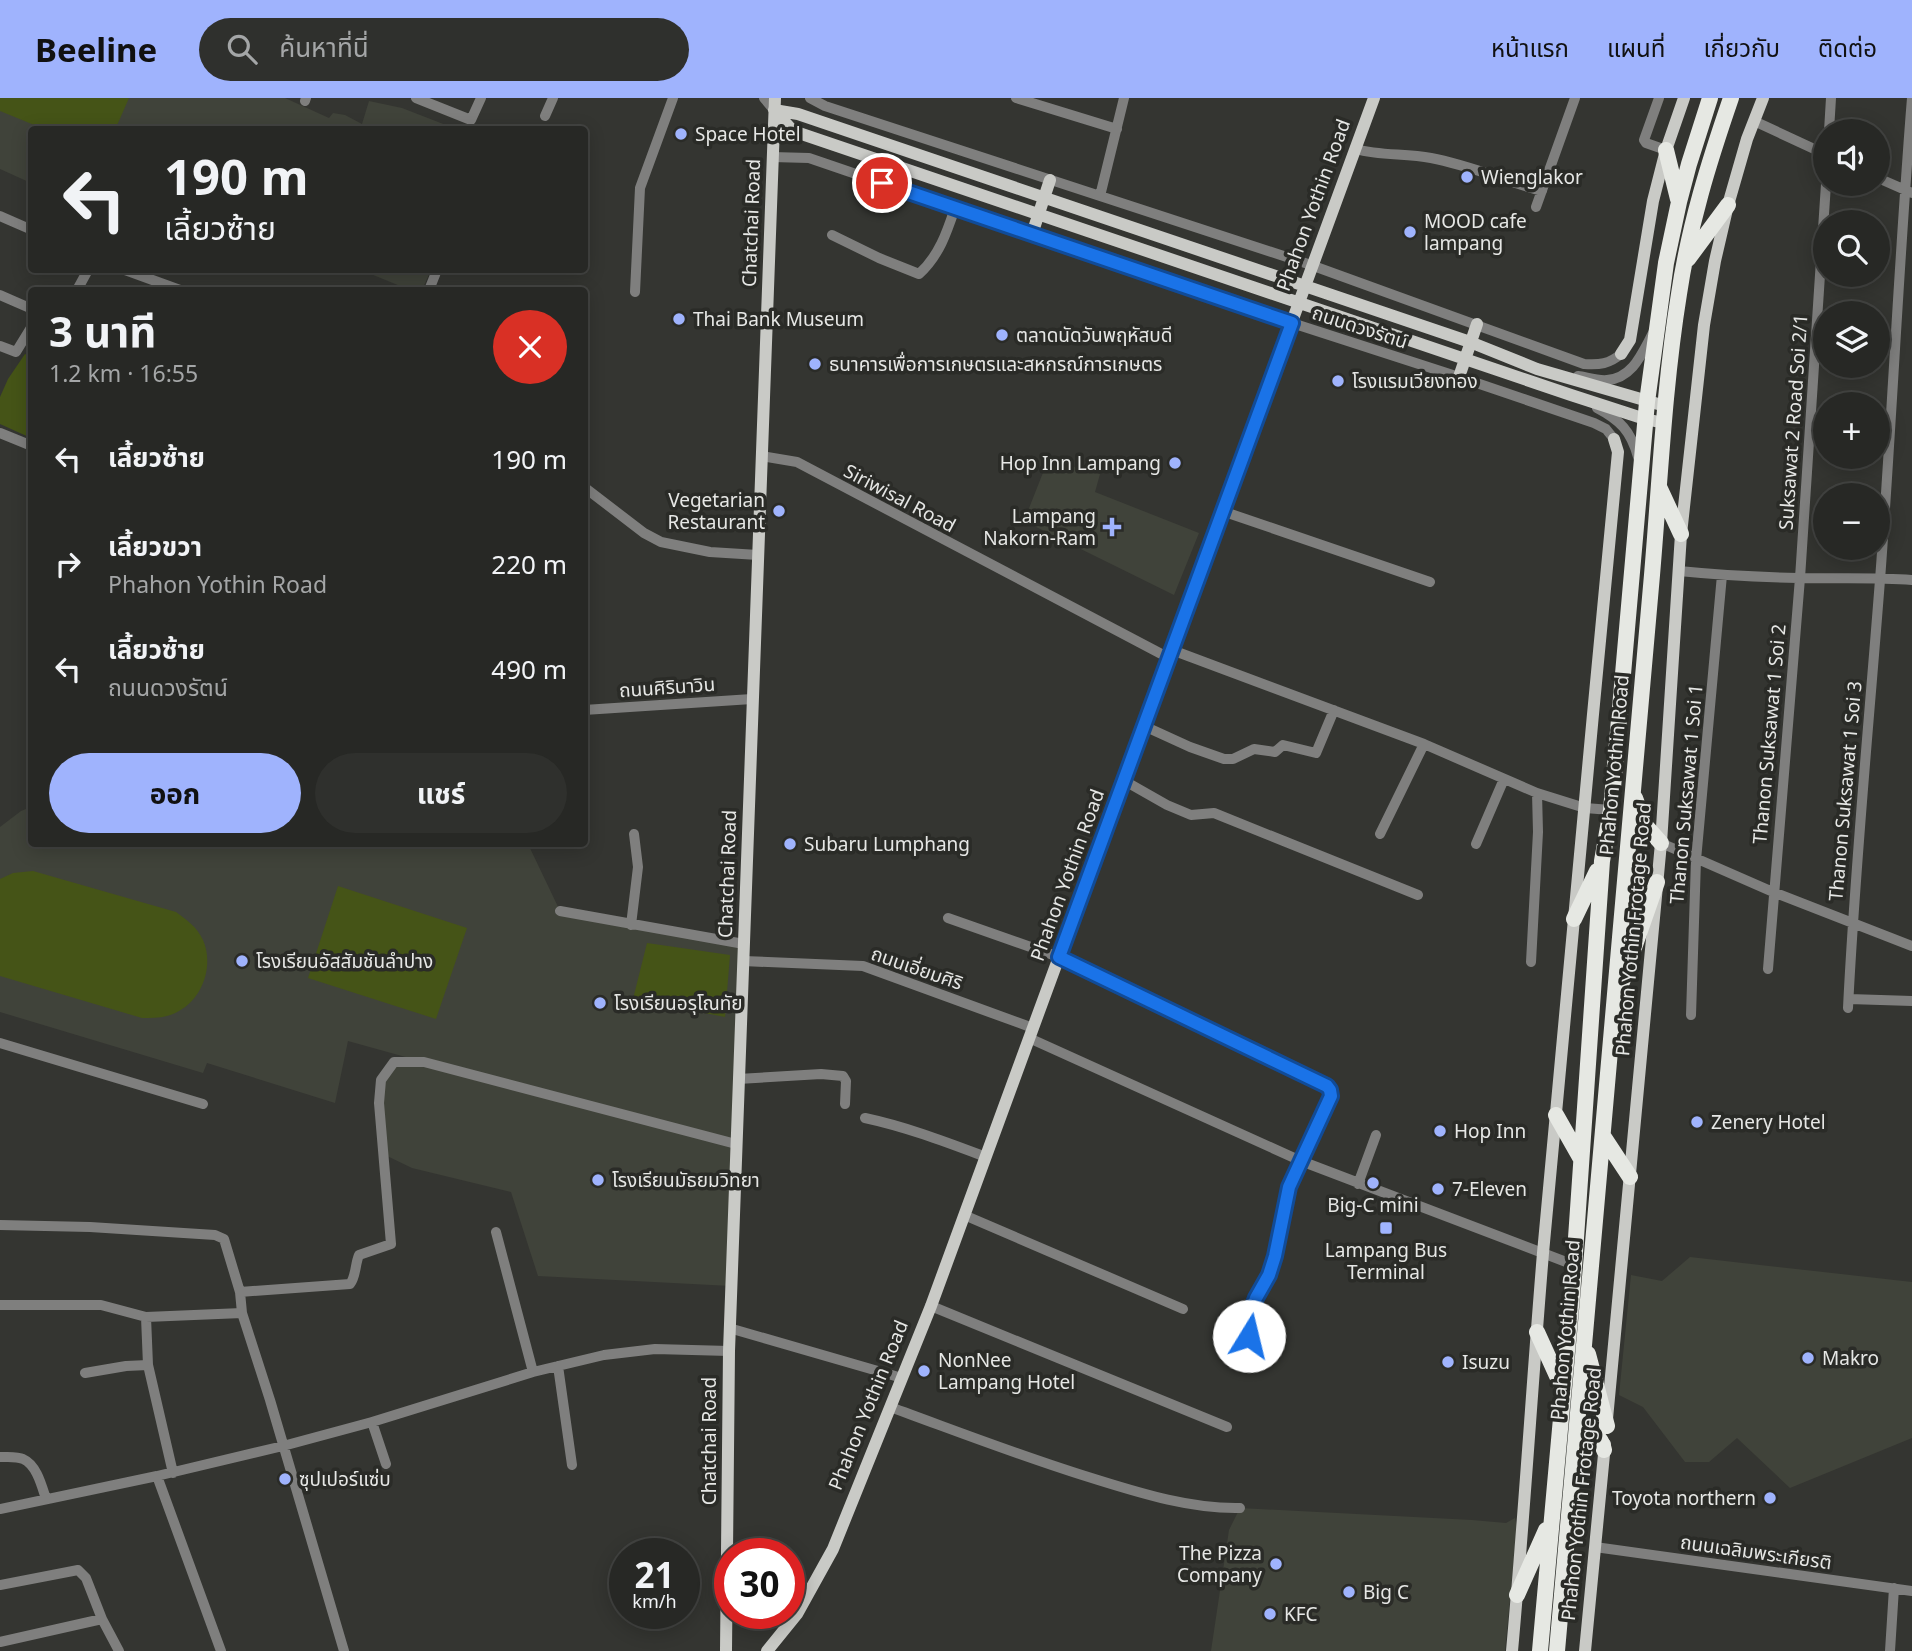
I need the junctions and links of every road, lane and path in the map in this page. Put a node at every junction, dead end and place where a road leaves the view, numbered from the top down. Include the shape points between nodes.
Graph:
1 (416, 98) edge
2 (481, 98) edge
3 (553, 98) edge
4 (673, 98) edge
5 (764, 98) edge
6 (810, 98) edge
7 (1016, 98) edge
8 (1124, 98) edge
9 (1374, 98) edge
10 (1575, 98) edge
11 (1659, 98) edge
12 (1684, 98) edge
13 (1710, 98) edge
14 (1731, 98) edge
15 (1763, 98) edge
16 (1831, 98) edge
17 (1912, 98) edge
18 (774, 104) edge
19 (545, 116) dead end
20 (1830, 119) edge
21 (1754, 121) junction
22 (471, 125) edge
23 (1116, 129) junction
24 (1813, 148) edge
25 (1356, 149) junction
26 (1666, 150) junction
27 (772, 157) junction
28 (1050, 180) junction
29 (1890, 184) edge
30 (1542, 191) junction
31 (1908, 192) edge
32 (1100, 196) junction
33 (1825, 196) edge
34 (1044, 198) junction
35 (1679, 202) junction
36 (1728, 206) junction
37 (1536, 207) dead end
38 (955, 208) junction
39 (1038, 215) junction
40 (0, 216) edge
41 (28, 228) edge
42 (1031, 234) junction
43 (832, 235) dead end
44 (1685, 264) junction
45 (1313, 265) junction
46 (133, 273) edge
47 (1305, 285) junction
48 (172, 287) edge
49 (635, 292) dead end
50 (0, 295) edge
51 (1299, 304) junction
52 (28, 307) edge
53 (1292, 323) junction
54 (1477, 324) junction
55 (1657, 326) junction
56 (28, 332) edge
57 (1471, 342) junction
58 (0, 346) edge
59 (1621, 354) joint
60 (1464, 359) junction
61 (1537, 369) junction
62 (1459, 377) junction
63 (1887, 392) edge
64 (1570, 395) junction
65 (1647, 402) junction
66 (1665, 406) junction
67 (1645, 419) junction
68 (1664, 423) junction
69 (1810, 430) joint
70 (0, 433) edge
71 (1614, 439) joint
72 (28, 444) edge
73 (761, 456) junction
74 (1641, 467) junction
75 (1882, 469) edge
76 (1659, 487) junction
77 (588, 490) edge
78 (1222, 510) junction
79 (1681, 534) junction
80 (758, 555) junction
81 (1679, 571) junction
82 (1722, 575) junction
83 (1800, 578) junction
84 (1880, 578) junction
85 (1912, 580) edge
86 (1430, 582) dead end
87 (1170, 654) junction
88 (752, 699) junction
89 (588, 710) edge
90 (1334, 710) junction
91 (1144, 726) junction
92 (1424, 744) junction
93 (1504, 779) junction
94 (1124, 780) junction
95 (1537, 793) junction
96 (1633, 793) junction
97 (1585, 808) junction
98 (1611, 810) junction
99 (634, 834) dead end
100 (1380, 834) dead end
101 (1661, 843) junction
102 (1476, 844) dead end
103 (1696, 860) junction
104 (1602, 861) junction
105 (1657, 882) junction
106 (1773, 892) junction
107 (1418, 895) dead end
108 (560, 911) dead end
109 (948, 918) dead end
110 (1574, 919) junction
111 (1852, 923) junction
112 (631, 925) junction
113 (744, 944) junction
114 (1912, 946) edge
115 (1059, 957) junction
116 (743, 961) junction
117 (1531, 962) dead end
118 (1768, 970) dead end
119 (1912, 1001) edge
120 (1615, 1004) junction
121 (1690, 1015) dead end
122 (1031, 1033) junction
123 (0, 1043) edge
124 (738, 1079) junction
125 (203, 1104) dead end
126 (845, 1104) dead end
127 (1556, 1115) junction
128 (865, 1118) dead end
129 (1377, 1135) dead end
130 (1603, 1136) junction
131 (736, 1144) junction
132 (986, 1157) junction
133 (1581, 1159) junction
134 (1301, 1161) junction
135 (1630, 1177) junction
136 (1358, 1184) junction
137 (964, 1215) junction
138 (0, 1225) edge
139 (496, 1232) dead end
140 (1543, 1254) junction
141 (1574, 1265) junction
142 (1591, 1266) junction
143 (240, 1292) junction
144 (0, 1305) edge
145 (931, 1306) junction
146 (1182, 1309) dead end
147 (242, 1313) junction
148 (146, 1317) junction
149 (729, 1328) junction
150 (1536, 1337) junction
151 (1585, 1341) junction
152 (729, 1351) junction
153 (1256, 1360) dead end
154 (148, 1365) junction
155 (558, 1366) junction
156 (533, 1372) junction
157 (85, 1374) dead end
158 (902, 1378) junction
159 (1563, 1389) junction
160 (890, 1407) junction
161 (372, 1422) junction
162 (1607, 1426) junction
163 (1227, 1427) dead end
164 (283, 1446) junction
165 (1576, 1450) junction
166 (1604, 1450) junction
167 (0, 1457) edge
168 (386, 1464) dead end
169 (572, 1465) dead end
170 (173, 1472) junction
171 (157, 1476) junction
172 (46, 1499) junction
173 (1240, 1508) dead end
174 (0, 1509) edge
175 (1552, 1518) junction
176 (1595, 1547) junction
177 (0, 1585) edge
178 (1895, 1588) junction
179 (1912, 1591) edge
180 (1517, 1595) junction
181 (102, 1619) junction
182 (0, 1642) edge
183 (119, 1651) edge
184 (220, 1651) edge
185 (344, 1651) edge
186 (726, 1651) edge
187 (767, 1651) edge
188 (1512, 1651) edge
189 (1540, 1651) edge
190 (1557, 1651) edge
191 (1585, 1651) edge
192 (1890, 1651) edge

1 - 22 street
2 - 22 street
3 - 19 street
4 - 49 street via 640,188
5 - 18 street
6 - 28 street
7 - 23 street
8 - 23 street
9 - 25 main road, Phahon Yothin Road
10 - 30 street
11 - 26 street via 1644,140
12 - 26 main road
13 - 35 highway, Phahon Yothin Road
14 - 44 highway, Phahon Yothin Road via 1704,177
15 - 21 main road, Phahon Yothin Frotage Road
16 - 20 street
17 - 31 street, Thanon Suksawat 1 Soi 3
18 - 27 main road, Chatchai Road
18 - 34 main road
18 - 39 main road via 793,131
21 - 24 street
21 - 36 main road, Phahon Yothin Frotage Road
23 - 32 street
25 - 30 street via 1431,158
25 - 45 main road, Phahon Yothin Road
26 - 35 highway
26 - 59 main road via 1630,340
27 - 38 street, ถนนดวงรัตน์ via 809,158
27 - 73 main road, Chatchai Road
28 - 32 street
28 - 34 main road
29 - 31 street
30 - 37 street
31 - 63 street, Thanon Suksawat 1 Soi 3
32 - 45 street
33 - 69 street, Suksawat 2 Road Soi 2/1
34 - 39 main road
34 - 47 main road
35 - 55 highway, Phahon Yothin Road
36 - 44 highway
36 - 79 main road, Phahon Yothin Frotage Road via 1704,325
38 - 42 street, ถนนดวงรัตน์
38 - 43 street via 940,247 919,274
39 - 42 main road
39 - 51 main road
40 - 41 street
42 - 53 street, ถนนดวงรัตน์
44 - 66 highway, Phahon Yothin Road
45 - 47 main road, Phahon Yothin Road
45 - 54 street
46 - 48 street
47 - 51 main road, Phahon Yothin Road
47 - 57 main road
50 - 52 street
51 - 53 main road, Phahon Yothin Road
51 - 60 main road
53 - 62 street, ถนนดวงรัตน์
53 - 78 main road, Phahon Yothin Road
54 - 57 main road
54 - 59 street via 1584,363 1599,365
55 - 61 street via 1638,362 1619,377 1606,380
55 - 65 highway, Phahon Yothin Road
56 - 58 street via 16,352
57 - 60 main road
57 - 61 main road
60 - 62 main road
60 - 64 main road
61 - 65 main road
62 - 71 street, ถนนดวงรัตน์ via 1594,423
64 - 67 main road
64 - 74 street via 1623,425 1635,444
65 - 66 main road
65 - 67 highway, Phahon Yothin Road
66 - 68 highway, Phahon Yothin Road
67 - 68 main road
67 - 74 highway, Phahon Yothin Road
68 - 76 highway, Phahon Yothin Road
69 - 83 street, Suksawat 2 Road Soi 2/1
70 - 72 street
71 - 97 main road via 1618,452
73 - 80 main road, Chatchai Road
73 - 87 street, Siriwisal Road via 797,462
74 - 98 highway, Phahon Yothin Road
75 - 84 street, Thanon Suksawat 1 Soi 3
76 - 79 highway
76 - 96 highway, Phahon Yothin Road
77 - 80 street via 661,542
78 - 86 street
78 - 87 main road, Phahon Yothin Road
79 - 81 main road, Phahon Yothin Frotage Road
80 - 88 main road, Chatchai Road
81 - 82 street
81 - 101 main road, Phahon Yothin Frotage Road
82 - 83 street
82 - 103 street, Thanon Suksawat 1 Soi 1
83 - 84 street
83 - 106 street, Thanon Suksawat 1 Soi 2
84 - 85 street
84 - 111 street, Thanon Suksawat 1 Soi 3
87 - 90 street, Siriwisal Road
87 - 91 main road, Phahon Yothin Road
88 - 89 street, ถนนศิรินาวิน
88 - 113 main road, Chatchai Road
90 - 91 street via 1316,753 1283,745 1275,752 1254,749 1224,759
90 - 92 street, Siriwisal Road
91 - 94 main road, Phahon Yothin Road
92 - 93 street, Siriwisal Road
92 - 100 street
93 - 95 street, Siriwisal Road
93 - 102 street
94 - 107 street via 1191,815 1214,813
94 - 115 main road, Phahon Yothin Road
95 - 97 street, Siriwisal Road
95 - 117 street
96 - 101 highway via 1644,825
96 - 120 highway, Phahon Yothin Road
97 - 98 street, Siriwisal Road
97 - 110 main road
98 - 104 highway, Phahon Yothin Road
99 - 112 street via 638,867
101 - 103 street
101 - 105 main road, Phahon Yothin Frotage Road
103 - 106 street
103 - 121 street, Thanon Suksawat 1 Soi 1
104 - 110 highway
104 - 133 highway, Phahon Yothin Road
105 - 120 highway
105 - 135 main road, Phahon Yothin Frotage Road
106 - 111 street
106 - 118 street, Thanon Suksawat 1 Soi 2
108 - 112 street
109 - 115 street
110 - 127 main road
111 - 114 street
111 - 119 street, Thanon Suksawat 1 Soi 3 via 1848,1003
112 - 113 street
113 - 116 main road, Chatchai Road
115 - 122 main road, Phahon Yothin Road
115 - 134 street via 1327,1086 1331,1096
116 - 122 street, ถนนเอี่ยมศิริ via 863,966
116 - 124 main road, Chatchai Road
120 - 130 highway, Phahon Yothin Road
122 - 132 main road, Phahon Yothin Road
122 - 134 street, ถนนเอี่ยมศิริ
123 - 125 street
124 - 126 street via 843,1076
124 - 131 main road, Chatchai Road
127 - 133 highway
127 - 140 main road
128 - 132 street via 923,1133
129 - 136 street
130 - 135 highway
130 - 142 highway, Phahon Yothin Road
131 - 143 street via 424,1062 394,1062 381,1080 379,1103 391,1244 359,1255 351,1284
131 - 149 main road, Chatchai Road
132 - 137 main road, Phahon Yothin Road
133 - 141 highway, Phahon Yothin Road
134 - 136 street, ถนนเอี่ยมศิริ
134 - 153 street via 1289,1187 1269,1275 1250,1314 1249,1336
135 - 162 main road, Phahon Yothin Frotage Road
136 - 140 street, ถนนเอี่ยมศิริ
137 - 145 main road, Phahon Yothin Road
137 - 146 street
138 - 143 street via 215,1235 224,1239
139 - 156 street
140 - 141 street, ถนนเอี่ยมศิริ
140 - 150 main road
141 - 142 highway
141 - 159 highway, Phahon Yothin Road
142 - 151 highway, Phahon Yothin Road
143 - 147 street
144 - 148 street via 101,1305
145 - 158 main road, Phahon Yothin Road
145 - 163 street
147 - 148 street
147 - 164 street
148 - 154 street
149 - 152 main road, Chatchai Road
149 - 158 street
150 - 159 highway
150 - 180 main road
151 - 162 highway
151 - 165 highway, Phahon Yothin Road
152 - 155 street via 655,1349
152 - 186 main road, Chatchai Road
154 - 157 street
154 - 170 street
155 - 156 street
155 - 169 street
156 - 161 street
158 - 160 main road, Phahon Yothin Road
159 - 175 highway, Phahon Yothin Road
160 - 173 street via 1125,1489
160 - 187 main road, Phahon Yothin Road via 833,1549 797,1614
161 - 164 street
161 - 168 street
162 - 166 main road, Phahon Yothin Frotage Road
164 - 170 street
164 - 185 street
165 - 166 highway via 1589,1434 1602,1441
165 - 190 highway, Phahon Yothin Road
166 - 176 main road, Phahon Yothin Frotage Road
167 - 172 street via 27,1462
170 - 171 street
171 - 172 street
171 - 184 street
172 - 174 street
175 - 180 highway
175 - 189 highway, Phahon Yothin Road
176 - 178 street, ถนนเฉลิมพระเกียรติ
176 - 191 main road, Phahon Yothin Frotage Road
177 - 181 street via 78,1570 86,1578
178 - 179 street, ถนนเฉลิมพระเกียรติ
178 - 192 street
180 - 188 main road
181 - 182 street
181 - 183 street

